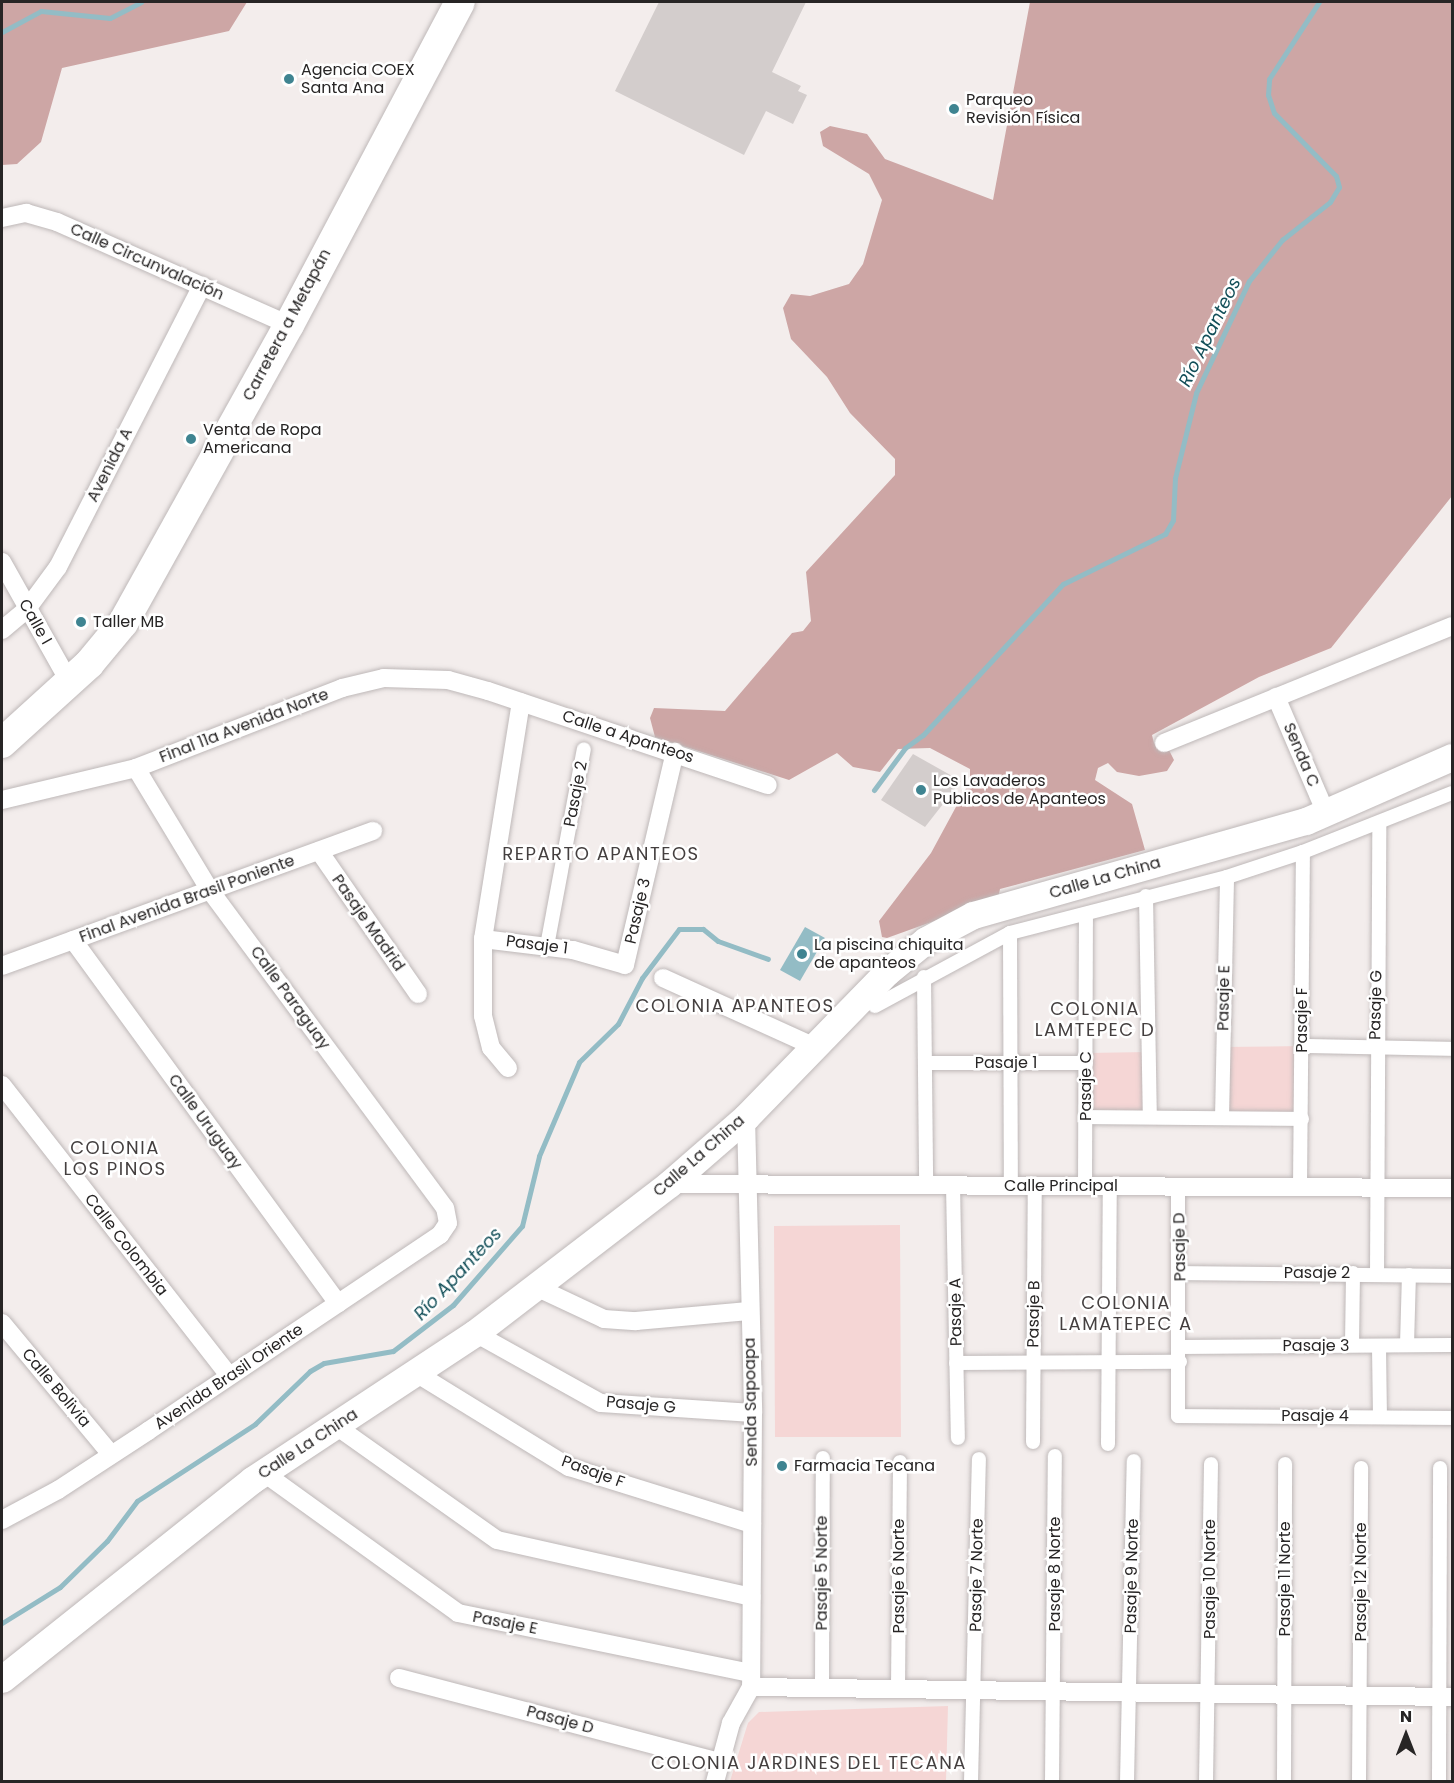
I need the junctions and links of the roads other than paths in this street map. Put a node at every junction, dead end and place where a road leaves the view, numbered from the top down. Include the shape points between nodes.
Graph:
1 (460, 2) edge
2 (2, 218) edge
3 (202, 286) junction
4 (289, 325) junction
5 (2, 562) edge
6 (27, 609) junction
7 (1452, 626) edge
8 (2, 630) edge
9 (70, 683) junction
10 (488, 691) joint
11 (1276, 698) junction
12 (521, 702) junction
13 (2, 743) edge
14 (1164, 743) dead end
15 (584, 749) dead end
16 (675, 752) junction
17 (1452, 757) edge
18 (136, 768) junction
19 (768, 784) dead end
20 (1452, 792) edge
21 (2, 800) edge
22 (1326, 813) junction
23 (1379, 824) junction
24 (374, 831) dead end
25 (319, 851) junction
26 (1304, 852) junction
27 (1227, 877) junction
28 (209, 889) junction
29 (1146, 896) junction
30 (1086, 914) junction
31 (1010, 933) junction
32 (483, 939) junction
33 (73, 940) junction
34 (547, 946) junction
35 (625, 965) joint
36 (2, 966) edge
37 (924, 977) junction
38 (663, 978) dead end
39 (418, 994) dead end
40 (875, 1006) dead end
41 (813, 1046) junction
42 (1302, 1046) junction
43 (1376, 1048) junction
44 (1452, 1049) edge
45 (925, 1063) junction
46 (1086, 1063) junction
47 (1010, 1064) junction
48 (508, 1068) dead end
49 (2, 1085) edge
50 (1150, 1117) junction
51 (746, 1118) junction
52 (1086, 1118) junction
53 (1222, 1118) junction
54 (1302, 1119) junction
55 (669, 1184) junction
56 (749, 1184) junction
57 (926, 1185) junction
58 (953, 1185) junction
59 (1011, 1185) junction
60 (1035, 1186) junction
61 (1085, 1186) junction
62 (1110, 1186) junction
63 (1178, 1186) junction
64 (1300, 1187) junction
65 (1378, 1187) junction
66 (1452, 1188) edge
67 (448, 1223) joint
68 (1181, 1273) junction
69 (1353, 1273) junction
70 (1377, 1274) junction
71 (1409, 1275) junction
72 (1452, 1276) edge
73 (536, 1287) junction
74 (338, 1304) junction
75 (749, 1311) junction
76 (2, 1323) edge
77 (475, 1333) junction
78 (1352, 1345) junction
79 (1407, 1345) junction
80 (1452, 1345) edge
81 (1179, 1347) junction
82 (1379, 1347) junction
83 (1033, 1362) junction
84 (1180, 1362) junction
85 (957, 1363) junction
86 (1106, 1364) junction
87 (416, 1373) junction
88 (229, 1376) junction
89 (753, 1413) junction
90 (1178, 1416) joint
91 (1380, 1417) junction
92 (1452, 1418) edge
93 (336, 1425) junction
94 (958, 1438) dead end
95 (1033, 1442) dead end
96 (1108, 1444) dead end
97 (110, 1453) junction
98 (1055, 1456) dead end
99 (823, 1458) dead end
100 (979, 1459) dead end
101 (1134, 1461) dead end
102 (900, 1462) dead end
103 (1211, 1464) dead end
104 (1285, 1464) dead end
105 (1361, 1468) dead end
106 (1440, 1468) dead end
107 (264, 1473) junction
108 (4, 1514) edge
109 (752, 1524) junction
110 (752, 1597) junction
111 (399, 1678) dead end
112 (2, 1679) edge
113 (752, 1680) junction
114 (822, 1688) junction
115 (898, 1689) junction
116 (975, 1690) junction
117 (1055, 1691) junction
118 (1130, 1692) junction
119 (1210, 1694) junction
120 (1285, 1695) junction
121 (1360, 1696) junction
122 (1447, 1697) edge
123 (720, 1762) junction
124 (715, 1782) edge
125 (971, 1782) edge
126 (1052, 1782) edge
127 (1127, 1782) edge
128 (1206, 1782) edge
129 (1284, 1782) edge
130 (1359, 1782) edge
131 (1439, 1782) edge

1 - 4 main road, Carretera a Metapán
2 - 3 street, Calle Circunvalación via 26,213 57,222
3 - 4 street, Calle Circunvalación
3 - 6 street, Avenida A via 58,567
4 - 9 main road, Carretera a Metapán via 123,623
5 - 6 street, Calle I
6 - 8 street, Avenida A
6 - 9 street, Calle I
7 - 11 street
9 - 13 main road, Carretera a Metapán
10 - 12 street, Calle a Apanteos
10 - 18 street, Final 11a Avenida Norte via 448,680 377,679
11 - 14 street
11 - 22 street, Senda C
12 - 16 street, Calle a Apanteos
12 - 32 street
15 - 34 street, Pasaje 2
16 - 19 street, Calle a Apanteos
16 - 35 street, Pasaje 3
17 - 22 main road, Calle La China
18 - 21 street, Final 11a Avenida Norte
18 - 28 street, Calle Paraguay
20 - 23 street
22 - 41 main road, Calle La China via 974,915 926,940
23 - 26 street
23 - 43 street, Pasaje G
24 - 25 street, Final Avenida Brasil Poniente
25 - 28 street, Final Avenida Brasil Poniente
25 - 39 street, Pasaje Madrid
26 - 27 street
26 - 42 street, Pasaje F
27 - 29 street
27 - 53 street, Pasaje E
28 - 33 street, Final Avenida Brasil Poniente
28 - 67 street, Calle Paraguay via 445,1208
29 - 30 street
29 - 50 street
30 - 31 street
30 - 46 street, Pasaje C
31 - 37 street
31 - 47 street
32 - 34 street, Pasaje 1
32 - 48 street via 483,1016 491,1048
33 - 36 street, Final Avenida Brasil Poniente
33 - 74 street, Calle Uruguay
34 - 35 street, Pasaje 1
37 - 40 street
37 - 45 street
38 - 41 street
41 - 51 main road, Calle La China
42 - 43 street
42 - 54 street, Pasaje F
43 - 44 street
43 - 65 street, Pasaje G
45 - 47 street, Pasaje 1
45 - 57 street
46 - 47 street, Pasaje 1
46 - 52 street, Pasaje C
47 - 59 street
49 - 88 street, Calle Colombia
50 - 52 street
50 - 53 street
51 - 55 main road, Calle La China
51 - 56 street, Senda Sapoapa
52 - 61 street, Pasaje C
53 - 54 street
54 - 64 street, Pasaje F
55 - 56 street, Calle Principal
55 - 73 main road, Calle La China
56 - 57 street, Calle Principal
56 - 75 street, Senda Sapoapa
57 - 58 street, Calle Principal
58 - 59 street, Calle Principal
58 - 85 street, Pasaje A
59 - 60 street, Calle Principal
60 - 61 street, Calle Principal
60 - 83 street, Pasaje B
61 - 62 street, Calle Principal
62 - 63 street, Calle Principal
62 - 86 street
63 - 64 street, Calle Principal
63 - 68 street, Pasaje D
64 - 65 street, Calle Principal
65 - 66 street, Calle Principal
65 - 70 street
67 - 74 street, Avenida Brasil Oriente via 440,1235
68 - 69 street, Pasaje 2
68 - 81 street, Pasaje D
69 - 70 street, Pasaje 2
69 - 78 street
70 - 71 street, Pasaje 2
71 - 72 street, Pasaje 2
71 - 79 street
73 - 75 street via 604,1319 636,1321
73 - 77 main road, Calle La China
74 - 88 street, Avenida Brasil Oriente
75 - 89 street, Senda Sapoapa
76 - 97 street, Calle Bolivia
77 - 87 main road, Calle La China
77 - 89 street, Pasaje G via 601,1403
78 - 81 street, Pasaje 3
78 - 82 street, Pasaje 3
79 - 80 street, Pasaje 3
79 - 82 street, Pasaje 3
81 - 84 street, Pasaje D
82 - 91 street
83 - 85 street
83 - 86 street
83 - 95 street, Pasaje B
84 - 86 street
84 - 90 street, Pasaje D
85 - 94 street, Pasaje A
86 - 96 street
87 - 93 main road, Calle La China
87 - 109 street, Pasaje F via 569,1467
88 - 97 street, Avenida Brasil Oriente
89 - 109 street, Senda Sapoapa
90 - 91 street, Pasaje 4
91 - 92 street, Pasaje 4
93 - 107 main road, Calle La China
93 - 110 street via 496,1540
97 - 108 street, Avenida Brasil Oriente via 58,1490
98 - 117 street, Pasaje 8 Norte
99 - 114 street, Pasaje 5 Norte
100 - 116 street, Pasaje 7 Norte
101 - 118 street, Pasaje 9 Norte
102 - 115 street, Pasaje 6 Norte
103 - 119 street, Pasaje 10 Norte
104 - 120 street, Pasaje 11 Norte
105 - 121 street, Pasaje 12 Norte
106 - 122 street
107 - 112 main road, Calle La China
107 - 113 street, Pasaje E via 458,1613
109 - 110 street, Senda Sapoapa
110 - 113 street, Senda Sapoapa
111 - 123 street, Pasaje D
113 - 114 street, Pasaje E
113 - 123 street via 736,1712
114 - 115 street, Pasaje E
115 - 116 street, Pasaje E
116 - 117 street, Pasaje E
116 - 125 street, Pasaje 7 Norte
117 - 118 street, Pasaje E
117 - 126 street, Pasaje 8 Norte
118 - 119 street, Pasaje E
118 - 127 street, Pasaje 9 Norte
119 - 120 street, Pasaje E
119 - 128 street, Pasaje 10 Norte
120 - 121 street, Pasaje E
120 - 129 street, Pasaje 11 Norte
121 - 122 street, Pasaje E
121 - 130 street, Pasaje 12 Norte
122 - 131 street
123 - 124 street

